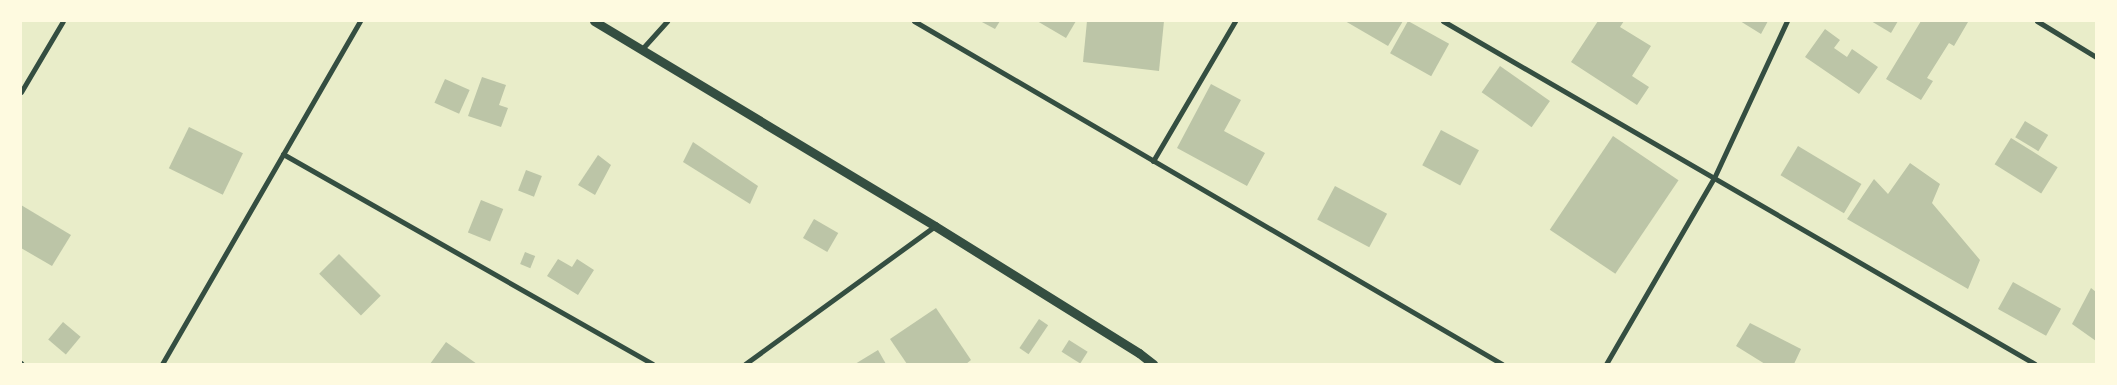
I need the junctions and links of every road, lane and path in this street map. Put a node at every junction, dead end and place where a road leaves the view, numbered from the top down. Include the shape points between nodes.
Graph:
1 (54, 21) edge
2 (360, 21) edge
3 (594, 21) edge
4 (667, 21) edge
5 (914, 21) edge
6 (1235, 21) edge
7 (1443, 21) edge
8 (1786, 21) edge
9 (2036, 21) edge
10 (62, 23) edge
11 (642, 49) junction
12 (2096, 57) edge
13 (21, 92) edge
14 (283, 154) junction
15 (1153, 161) junction
16 (1714, 178) junction
17 (935, 226) junction
18 (162, 364) edge
19 (652, 364) edge
20 (745, 364) edge
21 (1154, 364) edge
22 (1502, 364) edge
23 (1606, 364) edge
24 (2035, 364) edge

1 - 10 street
2 - 14 street
3 - 11 street
4 - 11 street
5 - 15 street
6 - 15 street
7 - 16 street
8 - 16 street
9 - 12 street
10 - 13 street
11 - 17 street
14 - 18 street
14 - 19 street
15 - 22 street
16 - 23 street
16 - 24 street
17 - 20 street
17 - 21 street

